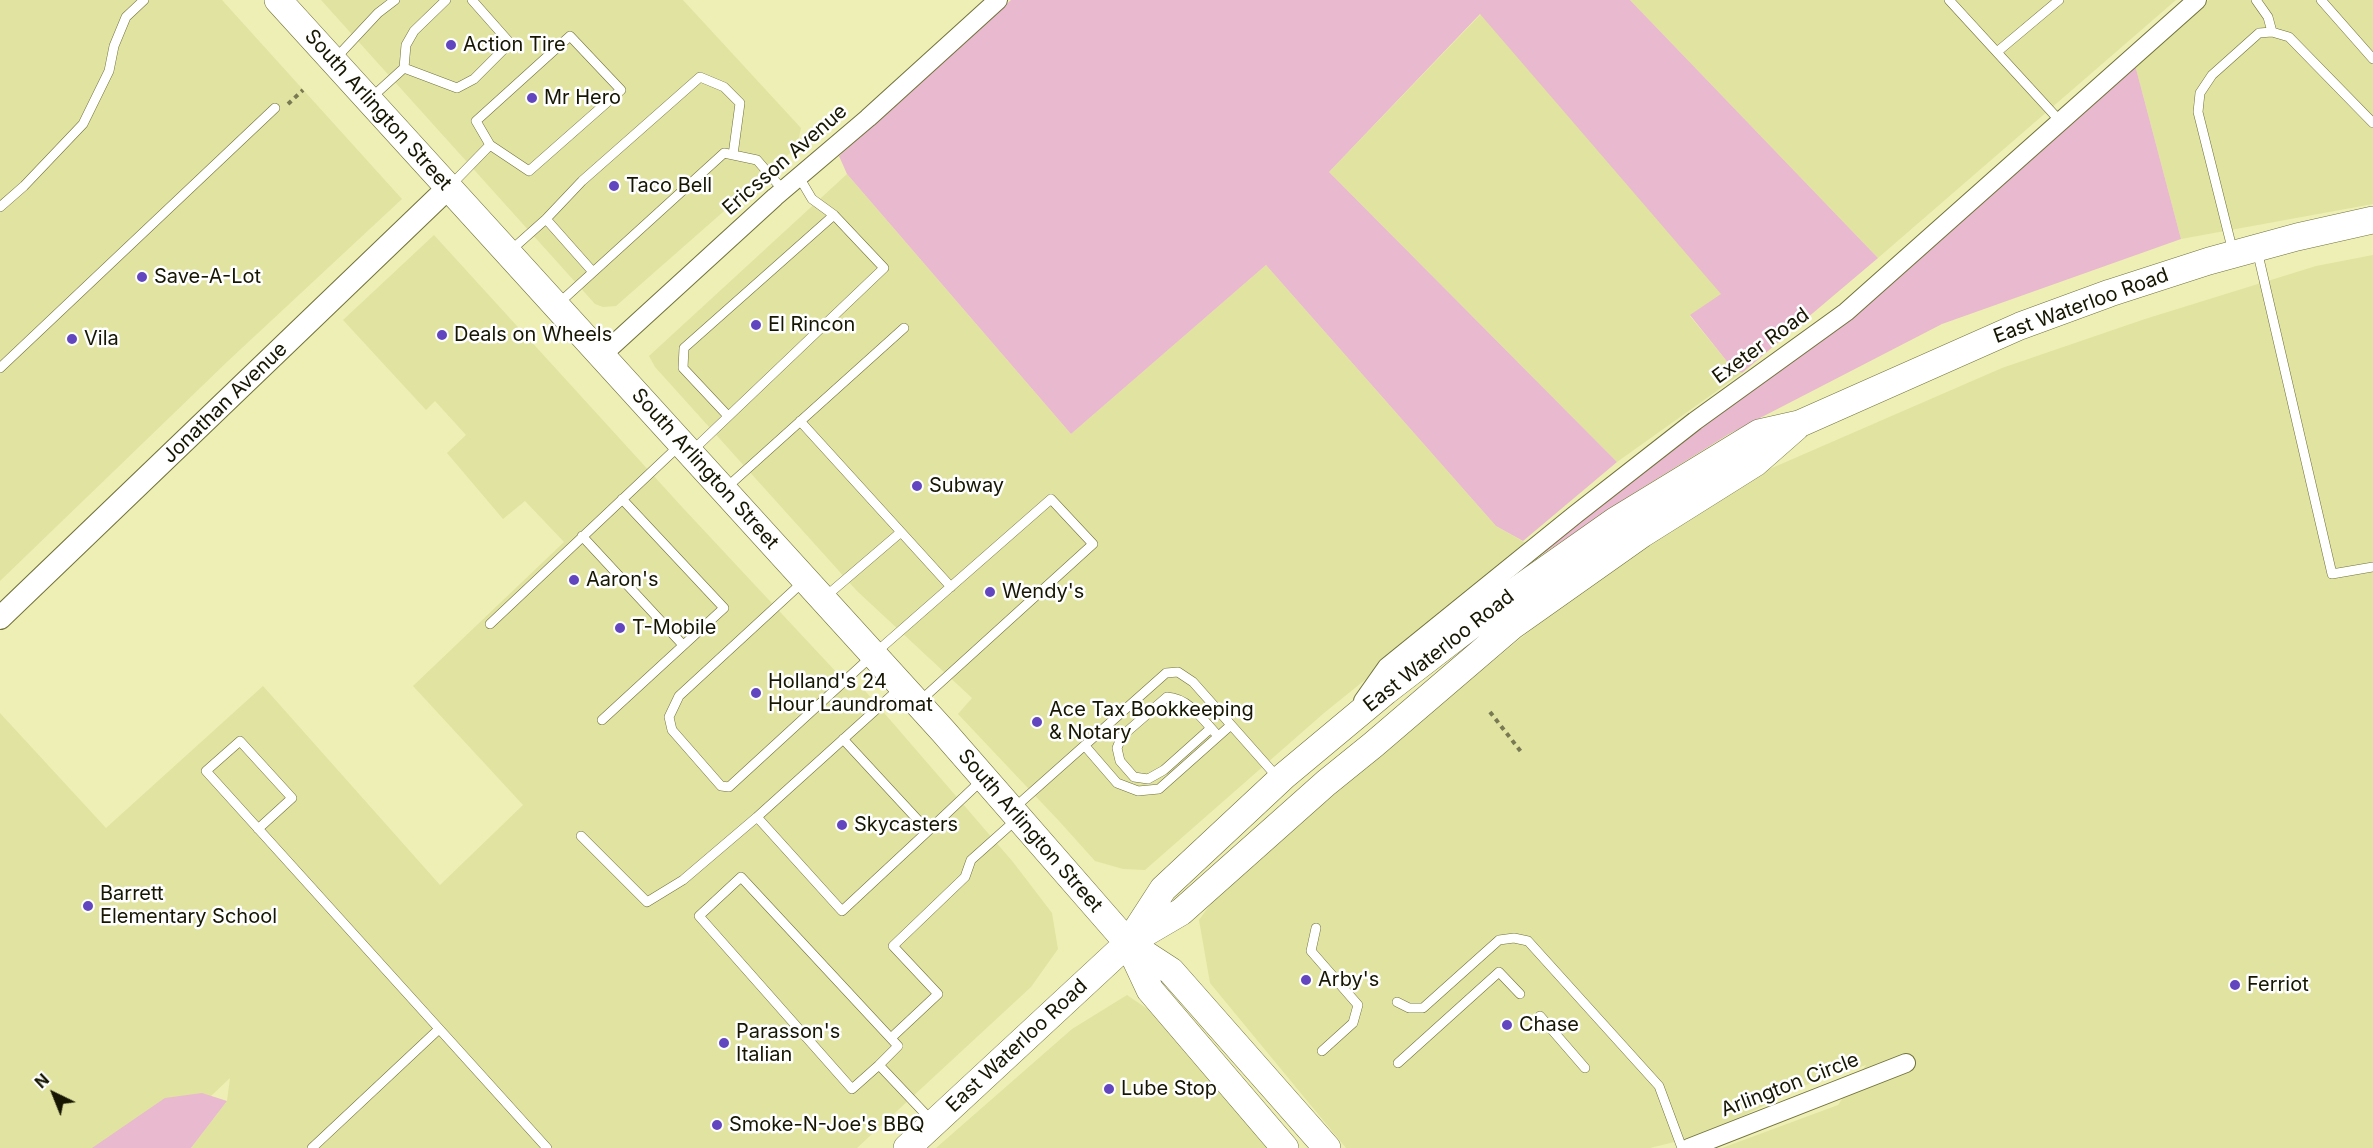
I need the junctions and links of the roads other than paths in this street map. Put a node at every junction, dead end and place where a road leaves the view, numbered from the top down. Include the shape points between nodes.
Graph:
1 (144, 0) edge
2 (278, 0) edge
3 (395, 0) edge
4 (446, 0) edge
5 (472, 0) edge
6 (998, 0) edge
7 (1949, 0) edge
8 (2059, 0) edge
9 (2197, 0) edge
10 (2256, 0) edge
11 (2321, 0) edge
12 (2272, 32) junction
13 (1997, 52) junction
14 (2373, 59) edge
15 (333, 60) junction
16 (405, 68) junction
17 (369, 100) junction
18 (274, 108) dead end
19 (2060, 121) junction
20 (2373, 123) edge
21 (490, 145) junction
22 (733, 155) junction
23 (799, 177) junction
24 (448, 188) junction
25 (783, 190) junction
26 (1, 205) edge
27 (834, 215) junction
28 (546, 219) junction
29 (2373, 220) edge
30 (2245, 251) junction
31 (508, 253) junction
32 (593, 272) junction
33 (556, 305) junction
34 (904, 328) dead end
35 (602, 355) junction
36 (0, 368) edge
37 (728, 416) junction
38 (800, 421) junction
39 (1799, 424) junction
40 (686, 448) junction
41 (724, 490) junction
42 (622, 499) junction
43 (901, 532) junction
44 (582, 536) junction
45 (2373, 567) edge
46 (951, 586) junction
47 (814, 589) junction
48 (0, 618) edge
49 (490, 624) dead end
50 (683, 645) junction
51 (874, 654) junction
52 (910, 694) junction
53 (602, 720) dead end
54 (1349, 722) junction
55 (1231, 725) junction
56 (1210, 728) junction
57 (1218, 736) junction
58 (843, 739) junction
59 (1085, 746) junction
60 (984, 779) junction
61 (1280, 780) junction
62 (1015, 814) junction
63 (757, 817) junction
64 (258, 829) junction
65 (928, 831) junction
66 (581, 836) dead end
67 (1316, 928) dead end
68 (1128, 943) junction
69 (1520, 994) dead end
70 (1397, 1002) dead end
71 (1540, 1016) dead end
72 (439, 1029) junction
73 (891, 1038) junction
74 (1322, 1051) dead end
75 (1398, 1063) dead end
76 (1906, 1063) dead end
77 (879, 1065) junction
78 (1585, 1068) dead end
79 (934, 1123) junction
80 (312, 1148) edge
81 (547, 1148) edge
82 (907, 1148) edge
83 (1285, 1148) edge
84 (1327, 1148) edge
85 (1682, 1148) edge
86 (1689, 1148) edge

1 - 26 lane via 126,17 114,46 110,71 83,124
2 - 15 main road, South Arlington Street
3 - 15 lane
4 - 16 lane via 414,31 406,45
5 - 16 lane via 510,43 474,79 458,88
6 - 23 street, Ericsson Avenue
7 - 13 lane
8 - 13 lane
9 - 19 street, Exeter Road
10 - 12 lane via 2268,17
11 - 14 lane
12 - 20 lane via 2289,37
12 - 30 lane via 2259,33 2212,75 2200,93 2198,112
13 - 19 lane
15 - 17 main road, South Arlington Street
16 - 17 lane
17 - 24 main road, South Arlington Street
18 - 36 lane
19 - 54 street, Exeter Road via 1846,312 1695,421 1387,667
21 - 21 lane via 529,171 621,90 570,36 476,121
21 - 24 lane
22 - 25 lane via 757,160
22 - 28 lane via 740,103 724,87 700,77 582,181
22 - 32 lane via 724,153
23 - 25 street, Ericsson Avenue
23 - 27 lane via 812,199
24 - 31 main road, South Arlington Street
24 - 48 street, Jonathan Avenue
25 - 35 street, Ericsson Avenue
27 - 37 lane via 684,348 683,368
27 - 37 lane via 884,268
28 - 31 lane
28 - 32 lane
29 - 30 main road, East Waterloo Road
30 - 39 main road, East Waterloo Road via 2110,292 2020,326
30 - 45 lane via 2332,574
31 - 33 main road, South Arlington Street
32 - 33 lane
33 - 35 main road, South Arlington Street
34 - 38 lane
35 - 40 main road, South Arlington Street
37 - 40 lane
38 - 41 lane
38 - 43 lane
39 - 54 main road, East Waterloo Road via 1759,433 1615,521 1517,590
39 - 68 main road, East Waterloo Road via 1755,463 1642,534 1512,626 1180,912
40 - 41 main road, South Arlington Street
40 - 42 lane
41 - 47 main road, South Arlington Street
42 - 44 lane
42 - 50 lane via 724,608
43 - 46 lane
43 - 47 lane
44 - 49 lane
44 - 50 lane
46 - 51 lane
46 - 52 lane via 1051,499 1093,544
47 - 51 main road, South Arlington Street
47 - 51 lane via 679,696 669,717 672,730 721,786 729,787
50 - 53 lane
51 - 52 main road, South Arlington Street
52 - 58 lane
52 - 60 main road, South Arlington Street
54 - 61 main road, East Waterloo Road
55 - 57 lane
55 - 59 lane via 1193,682 1178,672 1166,673
55 - 61 lane
56 - 56 lane via 1191,708 1167,697 1122,736 1117,748 1120,761 1134,777 1148,779 1164,770
56 - 57 lane
57 - 59 lane via 1159,789 1138,791 1117,783
58 - 63 lane
58 - 65 lane
59 - 62 lane
60 - 62 main road, South Arlington Street
60 - 65 lane
61 - 68 main road, East Waterloo Road via 1163,889
62 - 68 main road, South Arlington Street
62 - 73 lane via 971,860 965,877 893,946 938,994
63 - 65 lane via 842,911
63 - 66 lane via 683,880 647,902
64 - 64 lane via 206,771 240,741 292,798
64 - 72 lane
67 - 74 lane via 1311,951 1358,1005 1353,1023
68 - 79 main road, East Waterloo Road
68 - 83 main road, South Arlington Street via 1150,990
68 - 84 main road, South Arlington Street via 1171,971
69 - 75 lane via 1498,972
70 - 85 lane via 1409,1008 1423,1008 1499,940 1528,941 1659,1086
71 - 78 lane
72 - 80 lane
72 - 81 lane
73 - 77 lane via 898,1046
73 - 77 lane via 741,877 699,916 852,1089
76 - 86 street, Arlington Circle
77 - 79 lane
79 - 82 main road, East Waterloo Road

